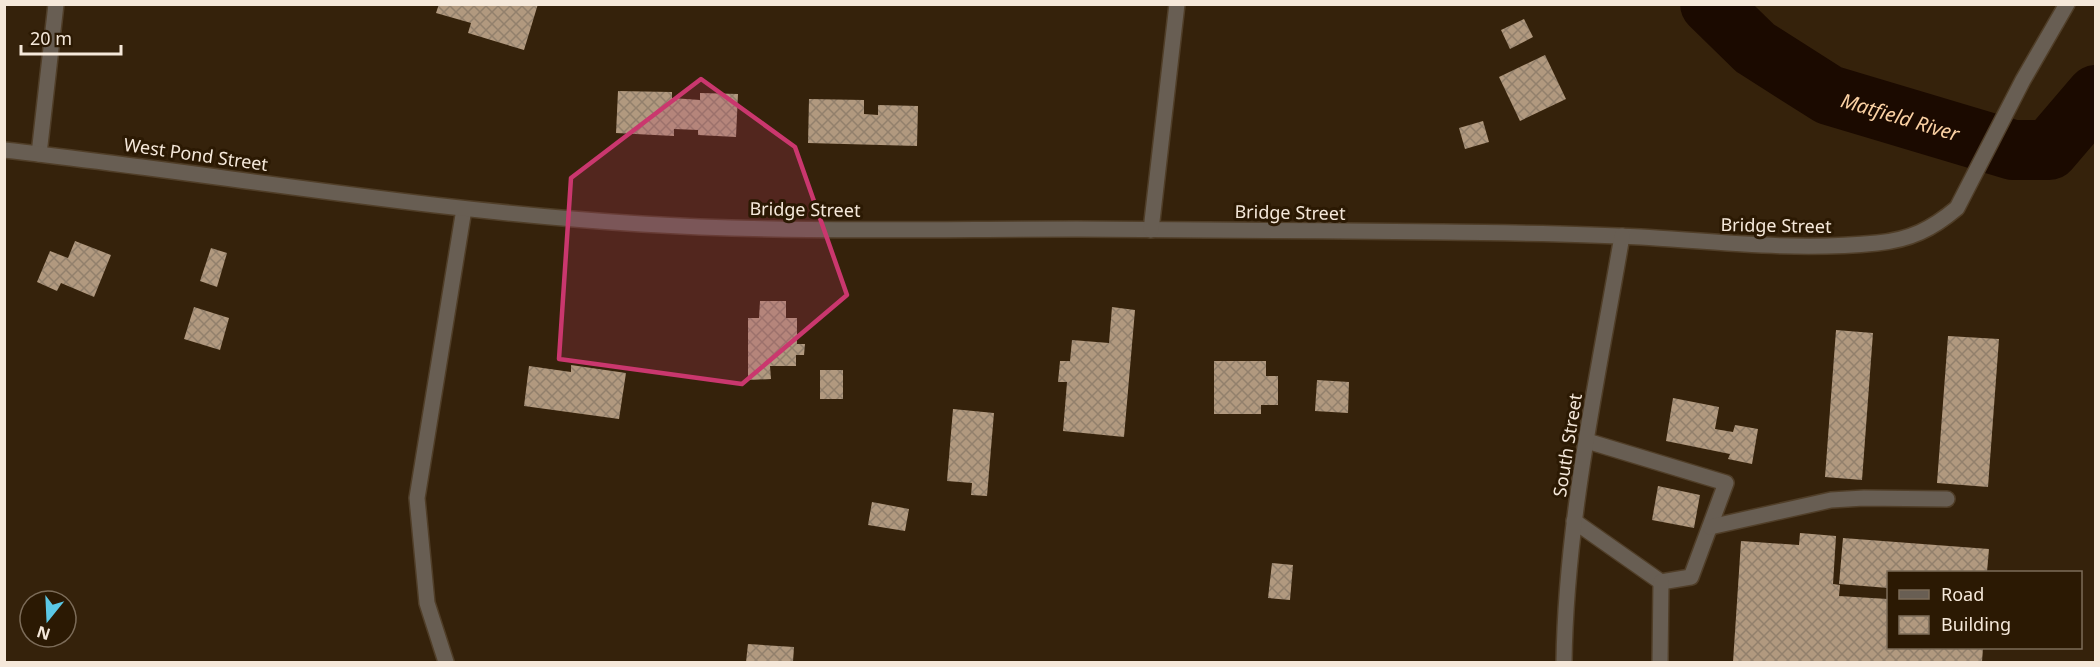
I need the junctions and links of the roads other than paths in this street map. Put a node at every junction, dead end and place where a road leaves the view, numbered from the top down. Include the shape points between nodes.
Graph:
1 (56, 4) edge
2 (1177, 4) edge
3 (2067, 4) edge
4 (4, 150) edge
5 (39, 154) junction
6 (383, 199) joint
7 (464, 208) junction
8 (1151, 230) junction
9 (1622, 236) junction
10 (1587, 441) junction
11 (1947, 499) dead end
12 (1574, 521) junction
13 (1710, 527) junction
14 (1661, 582) junction
15 (446, 663) edge
16 (1564, 663) edge
17 (1660, 663) edge

1 - 5 street
2 - 8 street
3 - 9 street, Bridge Street via 2032,63 1966,194 1941,222 1920,234 1893,242 1749,246
4 - 5 street, West Pond Street
5 - 6 street, West Pond Street
6 - 7 street, Bridge Street
7 - 8 street, Bridge Street via 714,227
7 - 15 street via 417,498 427,603
8 - 9 street, Bridge Street
9 - 10 street, South Street
10 - 12 street, South Street
10 - 13 street via 1726,483
11 - 13 street via 1831,500
12 - 14 street
12 - 16 street, South Street
13 - 14 street via 1691,578
14 - 17 street

